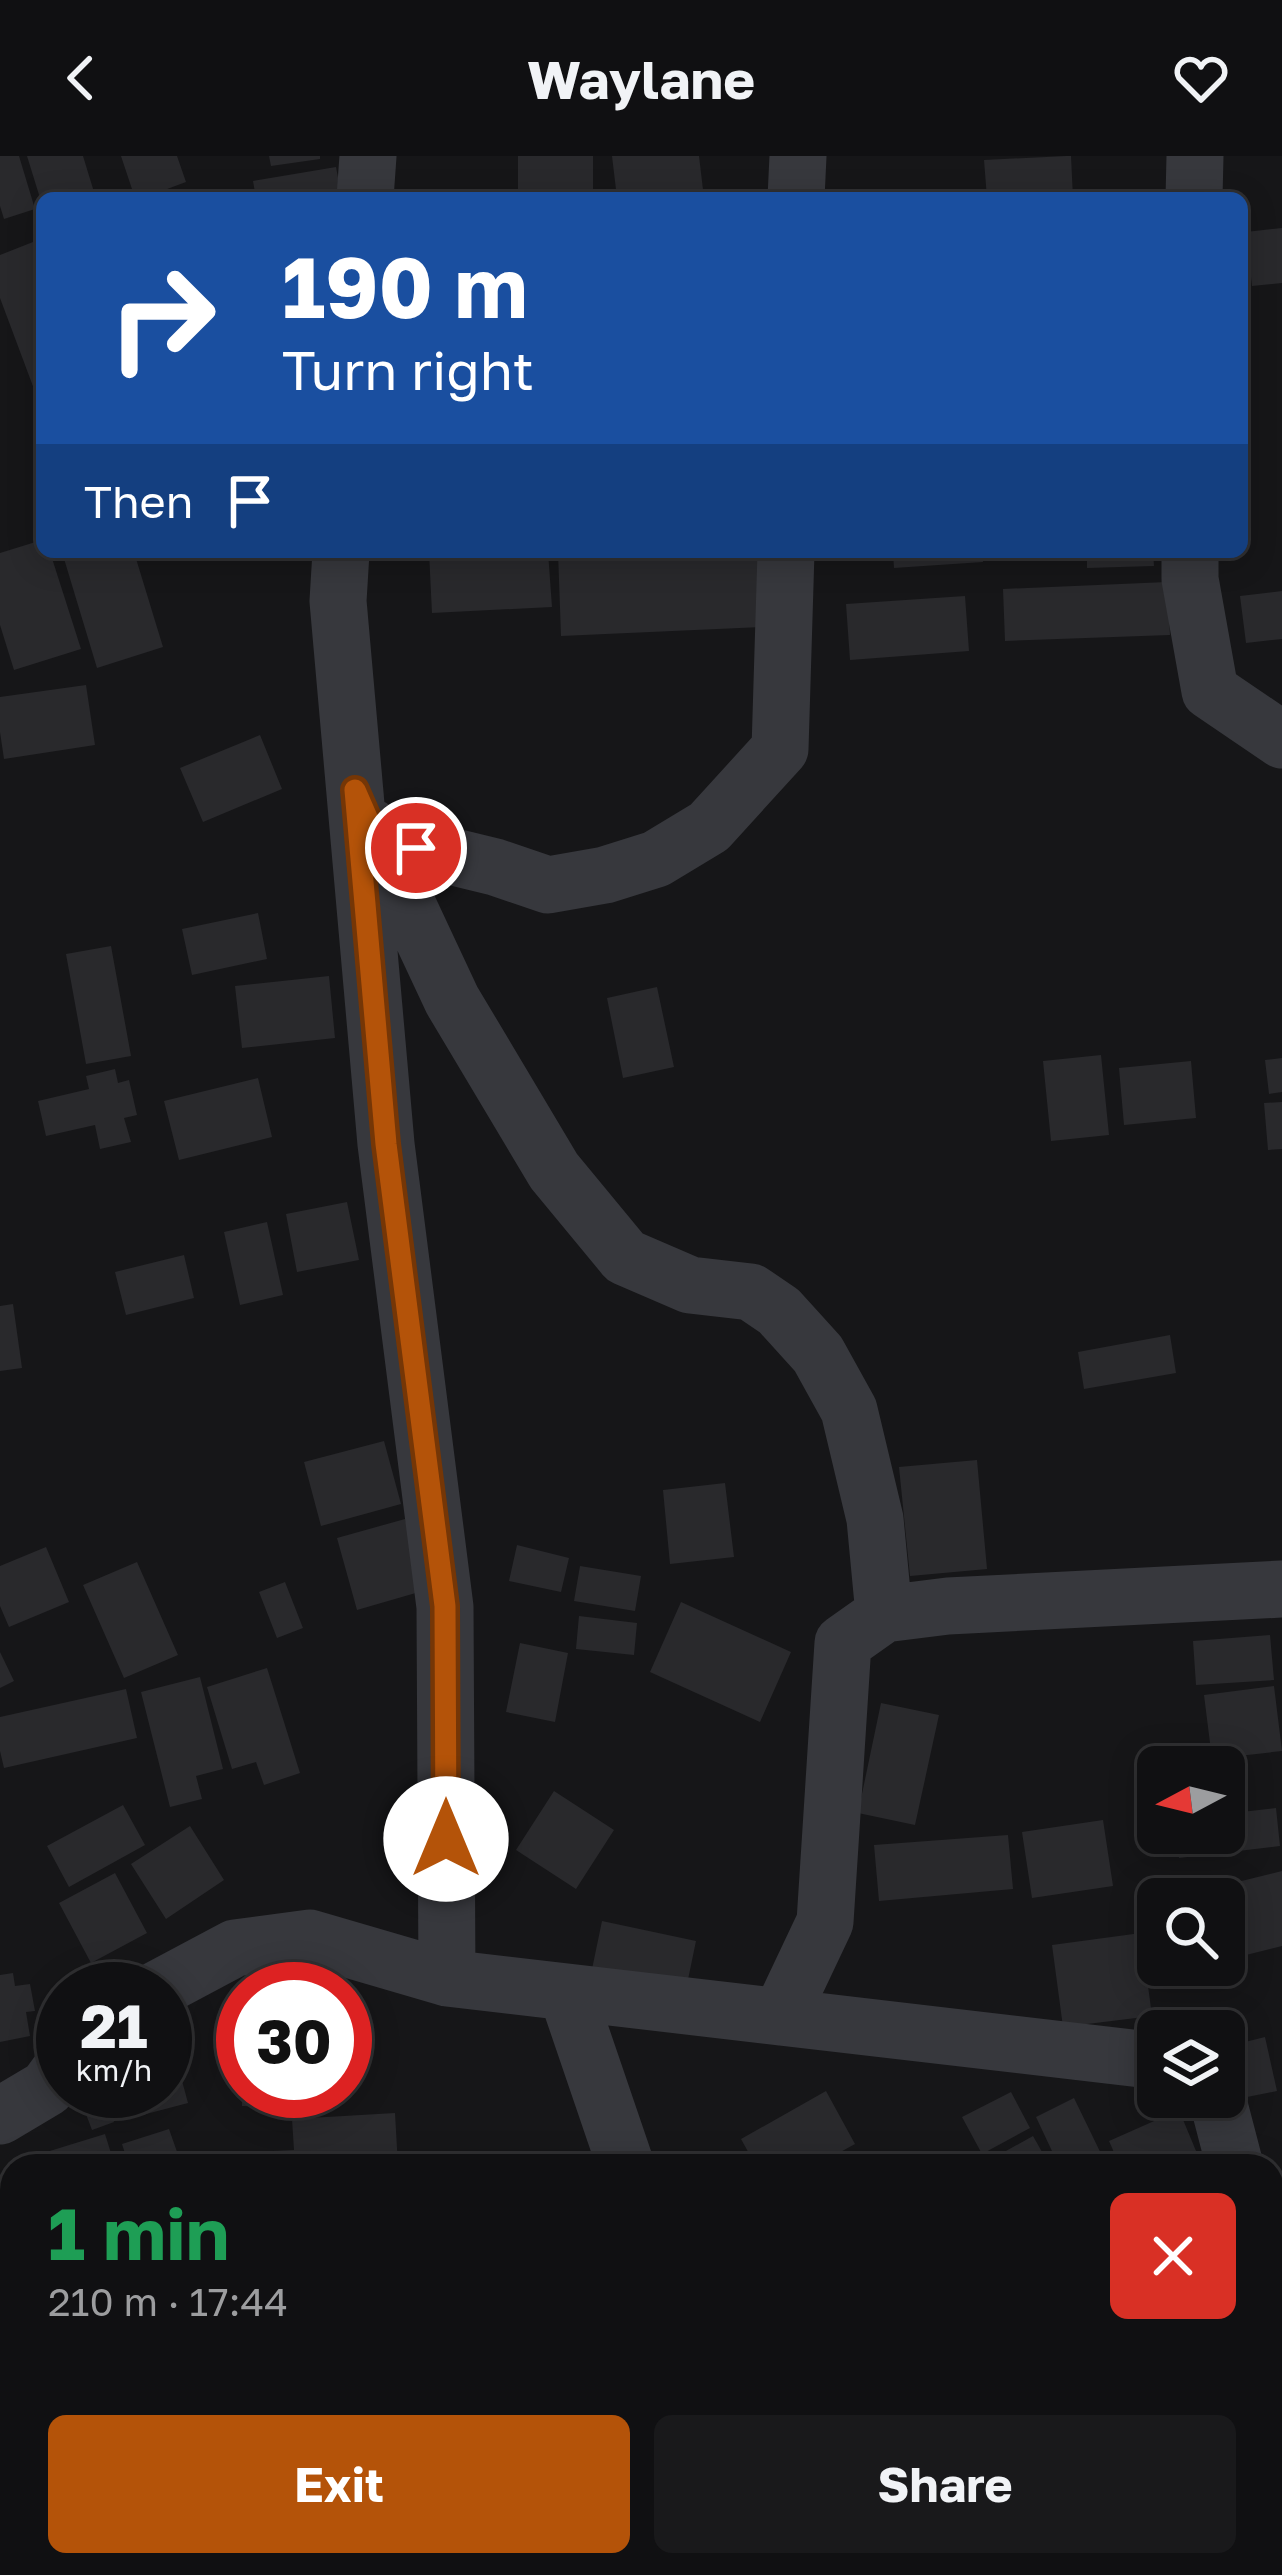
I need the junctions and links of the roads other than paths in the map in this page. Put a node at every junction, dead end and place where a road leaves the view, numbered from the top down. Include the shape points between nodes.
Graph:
1 (368, 156) edge
2 (797, 156) edge
3 (1195, 156) edge
4 (365, 192) edge
5 (796, 192) edge
6 (1194, 192) edge
7 (341, 558) edge
8 (786, 558) edge
9 (1190, 558) edge
10 (1282, 740) edge
11 (366, 814) junction
12 (1282, 1589) edge
13 (884, 1614) junction
14 (192, 1971) edge
15 (447, 1978) junction
16 (567, 1993) junction
17 (780, 2018) junction
18 (1137, 2059) edge
19 (36, 2094) edge
20 (0, 2116) edge
21 (1222, 2118) edge
22 (622, 2154) edge
23 (1232, 2154) edge

1 - 4 street
2 - 5 street
3 - 6 street
7 - 11 street via 338,601
8 - 11 street via 780,748 709,827 656,859 548,885
9 - 10 street via 1210,691
11 - 13 street via 474,1038 554,1171 625,1257 690,1285 751,1292 818,1354 850,1410 875,1519
11 - 15 street via 386,1144 445,1606
12 - 13 street
13 - 17 street via 843,1643 824,1922
14 - 15 street via 235,1948 310,1938
15 - 16 street
16 - 17 street
16 - 22 street
17 - 18 street
19 - 20 street
21 - 23 street

